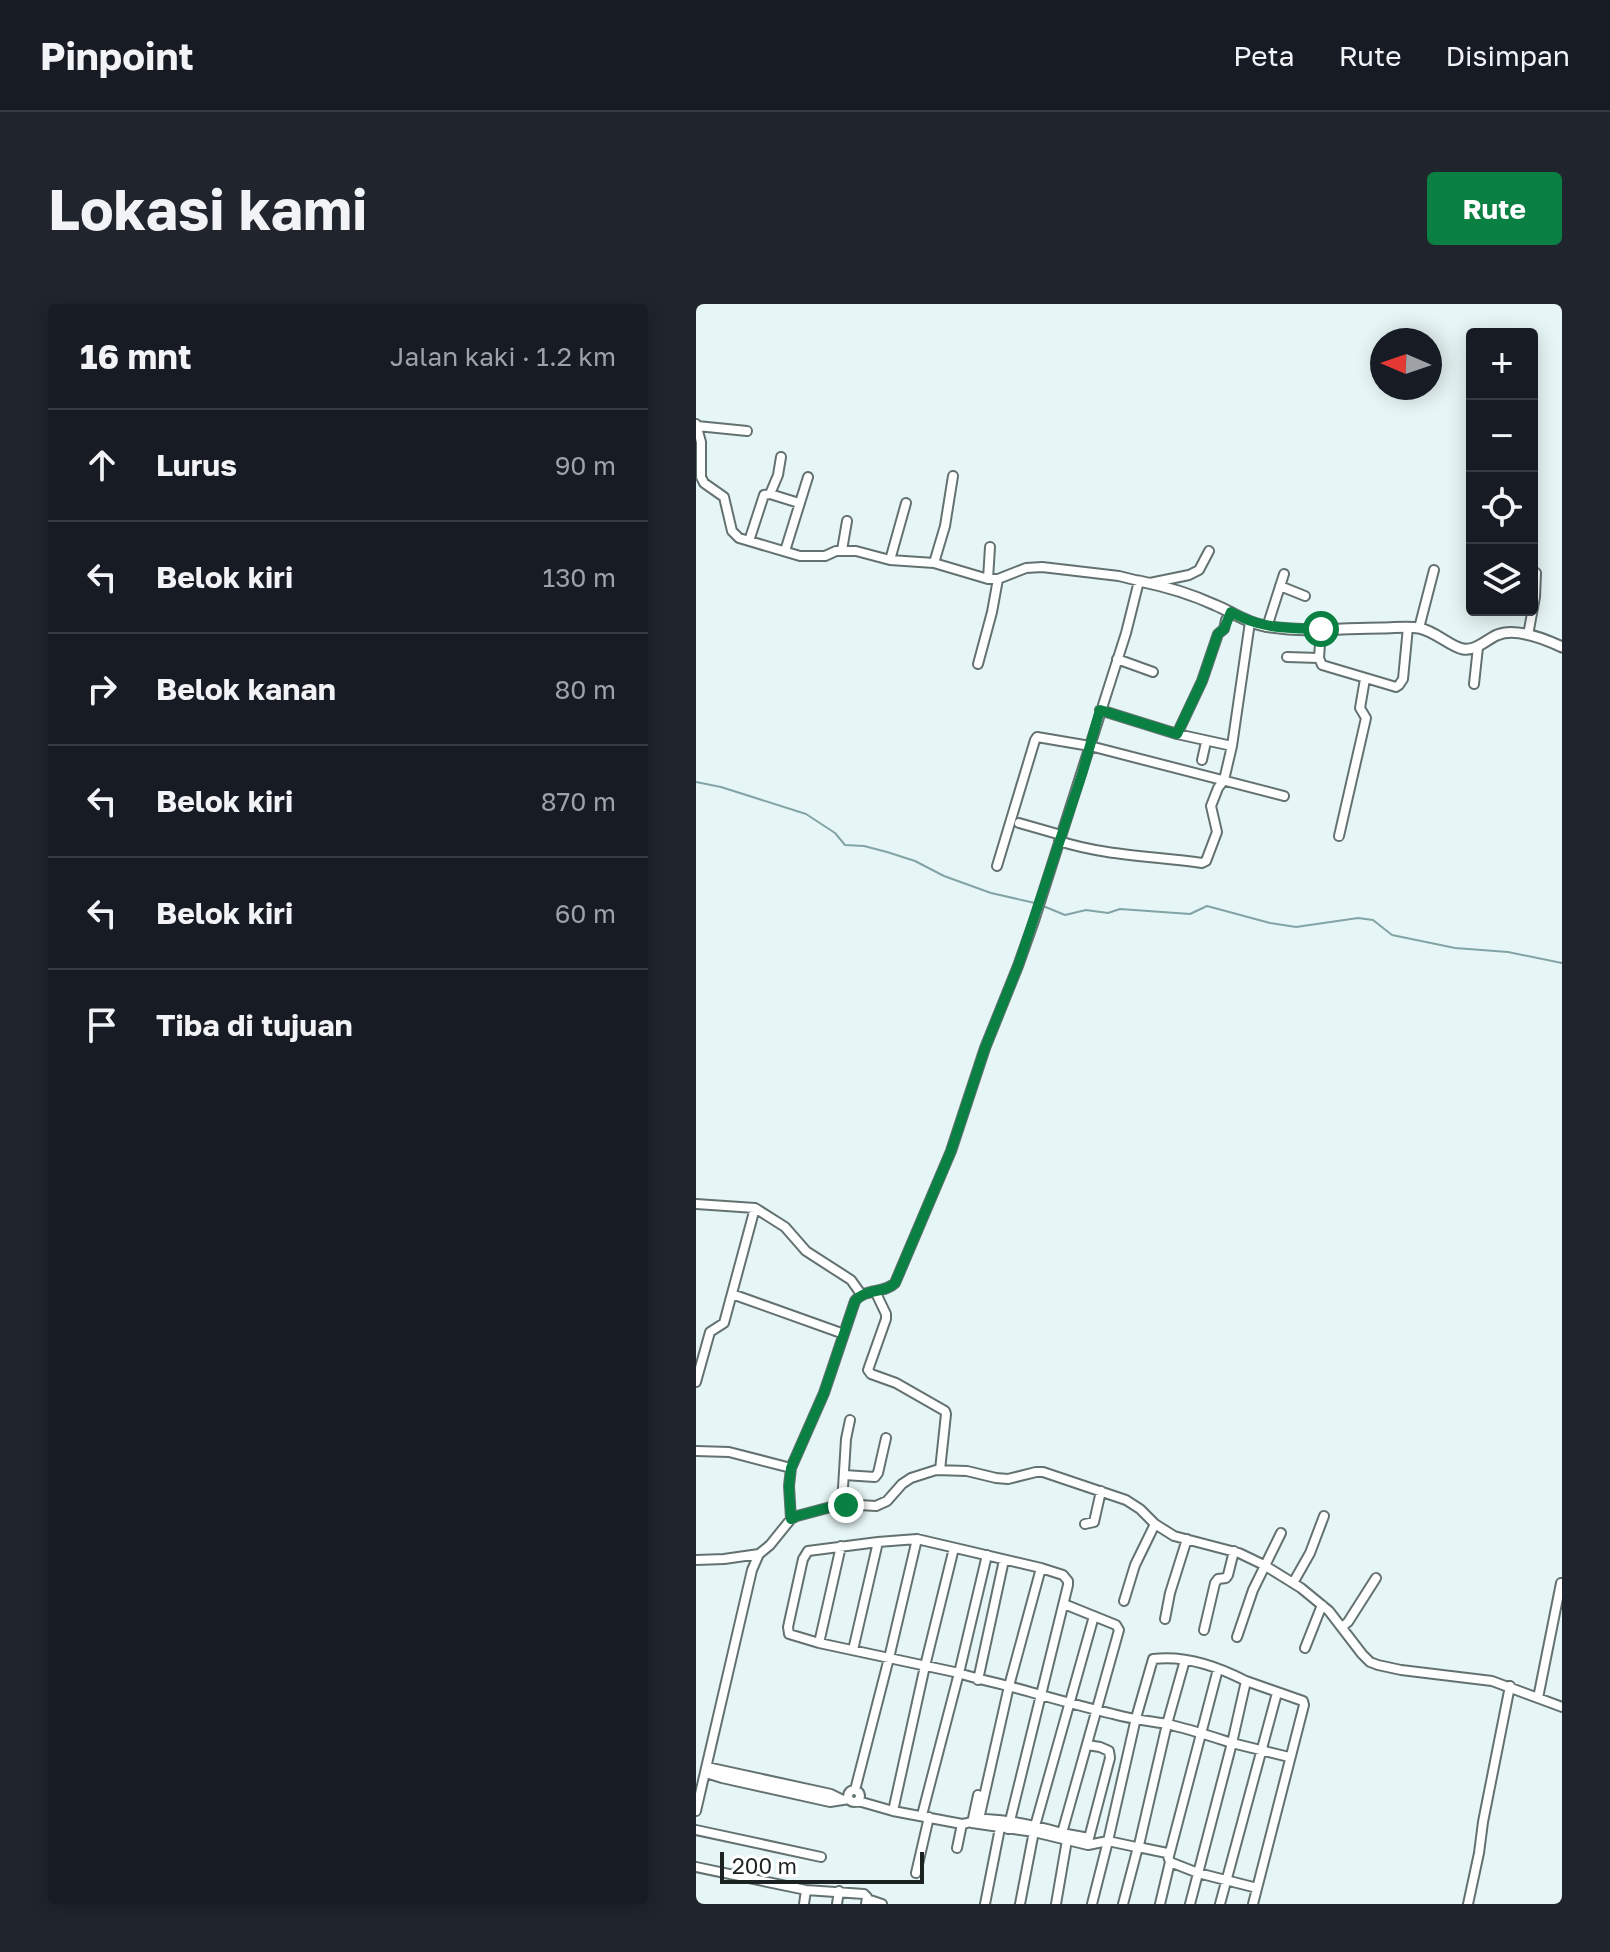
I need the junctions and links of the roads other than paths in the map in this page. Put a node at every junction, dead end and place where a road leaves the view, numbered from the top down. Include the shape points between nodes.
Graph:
1 (696, 425) edge
2 (747, 431) dead end
3 (781, 457) dead end
4 (698, 460) edge
5 (953, 476) dead end
6 (808, 477) dead end
7 (698, 480) edge
8 (770, 494) junction
9 (799, 503) junction
10 (906, 503) dead end
11 (847, 521) dead end
12 (749, 541) junction
13 (990, 547) dead end
14 (842, 550) junction
15 (785, 551) junction
16 (1209, 551) dead end
17 (890, 560) junction
18 (934, 563) junction
19 (1434, 570) dead end
20 (1284, 574) dead end
21 (991, 577) junction
22 (1139, 581) junction
23 (1150, 583) junction
24 (1280, 586) junction
25 (1305, 596) dead end
26 (1231, 612) junction
27 (1532, 616) edge
28 (1250, 622) junction
29 (1267, 627) junction
30 (1414, 628) junction
31 (1321, 629) junction
32 (1528, 635) junction
33 (1478, 647) junction
34 (1562, 647) edge
35 (1287, 657) dead end
36 (1319, 658) junction
37 (1117, 659) junction
38 (978, 664) dead end
39 (1153, 672) dead end
40 (1365, 679) junction
41 (1474, 684) dead end
42 (1100, 710) junction
43 (1177, 734) junction
44 (1206, 742) junction
45 (1090, 746) junction
46 (1232, 746) junction
47 (1202, 760) dead end
48 (1224, 780) junction
49 (1284, 796) dead end
50 (1019, 823) dead end
51 (1339, 836) dead end
52 (1060, 838) junction
53 (997, 866) dead end
54 (696, 1204) edge
55 (755, 1208) junction
56 (875, 1291) junction
57 (732, 1294) junction
58 (861, 1294) junction
59 (844, 1334) junction
60 (696, 1382) edge
61 (850, 1420) dead end
62 (886, 1438) dead end
63 (696, 1451) edge
64 (791, 1468) junction
65 (940, 1470) junction
66 (844, 1475) junction
67 (1101, 1491) junction
68 (842, 1504) junction
69 (1324, 1516) dead end
70 (791, 1519) junction
71 (1085, 1524) dead end
72 (1155, 1524) junction
73 (1281, 1533) dead end
74 (917, 1539) junction
75 (1187, 1539) junction
76 (878, 1542) junction
77 (841, 1546) junction
78 (954, 1548) junction
79 (1234, 1551) junction
80 (759, 1554) junction
81 (987, 1555) junction
82 (696, 1560) edge
83 (1004, 1560) junction
84 (1266, 1561) junction
85 (1041, 1568) junction
86 (1376, 1578) dead end
87 (1296, 1579) junction
88 (1561, 1583) edge
89 (1124, 1601) dead end
90 (1064, 1604) junction
91 (1322, 1605) junction
92 (1094, 1616) junction
93 (1165, 1619) dead end
94 (1345, 1625) junction
95 (1204, 1630) dead end
96 (1237, 1637) dead end
97 (819, 1643) junction
98 (1305, 1648) dead end
99 (853, 1650) junction
100 (889, 1658) junction
101 (1185, 1660) junction
102 (925, 1666) junction
103 (1218, 1669) junction
104 (959, 1673) junction
105 (978, 1680) junction
106 (1246, 1681) junction
107 (1006, 1685) junction
108 (1510, 1686) junction
109 (1277, 1693) junction
110 (1041, 1696) junction
111 (1538, 1698) junction
112 (1070, 1702) junction
113 (1562, 1707) edge
114 (1097, 1709) junction
115 (1136, 1718) junction
116 (1167, 1724) junction
117 (1200, 1733) junction
118 (1232, 1743) junction
119 (1087, 1745) junction
120 (1262, 1750) junction
121 (1289, 1757) junction
122 (706, 1770) junction
123 (849, 1800) junction
124 (696, 1811) edge
125 (893, 1811) junction
126 (925, 1816) junction
127 (976, 1821) junction
128 (962, 1824) junction
129 (1006, 1826) junction
130 (1035, 1829) junction
131 (696, 1830) edge
132 (1065, 1836) junction
133 (1106, 1839) junction
134 (1089, 1842) junction
135 (1138, 1847) junction
136 (957, 1848) dead end
137 (821, 1857) dead end
138 (1169, 1859) junction
139 (696, 1867) edge
140 (916, 1873) dead end
141 (1198, 1873) junction
142 (1226, 1880) junction
143 (1257, 1888) junction
144 (806, 1890) junction
145 (839, 1891) junction
146 (867, 1902) edge
147 (804, 1904) edge
148 (837, 1904) edge
149 (882, 1904) edge
150 (985, 1904) edge
151 (1020, 1904) edge
152 (1056, 1904) edge
153 (1092, 1904) edge
154 (1123, 1904) edge
155 (1160, 1904) edge
156 (1190, 1904) edge
157 (1220, 1904) edge
158 (1253, 1904) edge
159 (1468, 1904) edge

1 - 2 street
1 - 4 street via 701,442
3 - 8 street
4 - 7 street
5 - 18 street
6 - 9 street
7 - 12 street via 724,497 732,531
8 - 9 street
8 - 12 street via 764,495
9 - 15 street
10 - 17 street
11 - 14 street
12 - 15 street
13 - 21 street
14 - 15 street via 825,556
14 - 17 street
16 - 23 street via 1199,570
17 - 18 street
18 - 21 street
19 - 30 street
20 - 24 street
21 - 22 street via 1042,567
21 - 38 street via 992,612
22 - 23 street
22 - 37 street
23 - 26 street
24 - 25 street
24 - 29 street
26 - 28 street
26 - 43 street
27 - 32 street
28 - 29 street
28 - 46 street
29 - 31 street
30 - 31 street
30 - 33 street via 1463,649
30 - 40 street via 1401,683 1396,687
31 - 36 street
32 - 33 street via 1500,634
32 - 34 street
33 - 41 street
35 - 36 street
36 - 40 street via 1326,668
37 - 39 street
37 - 42 street
40 - 51 street via 1360,708 1366,718
42 - 43 street
42 - 45 street
43 - 44 street
44 - 46 street
44 - 47 street
45 - 48 street
45 - 52 street
45 - 53 street via 1035,739
46 - 48 street
48 - 49 street
48 - 52 street via 1212,802 1217,832 1204,863 1103,853
50 - 52 street
52 - 56 street via 951,1151 895,1283
54 - 55 street
55 - 57 street
55 - 58 street via 851,1280
56 - 58 street
56 - 65 street via 886,1319 868,1370 945,1411
57 - 59 street
57 - 60 street via 724,1323 710,1332
58 - 59 street
59 - 64 street
61 - 66 street
62 - 66 street via 875,1477
63 - 64 street via 729,1452
64 - 70 street
65 - 67 street via 1008,1479 1043,1472
65 - 68 street via 911,1478 876,1506
66 - 68 street
67 - 71 street via 1094,1522
67 - 72 street via 1131,1503
68 - 70 street
69 - 87 street
70 - 80 street
72 - 75 street
72 - 89 street
73 - 84 street
74 - 76 street
74 - 78 street
74 - 100 street
75 - 79 street
75 - 93 street
76 - 77 street
76 - 99 street
77 - 97 street
77 - 97 street via 811,1549 803,1559 788,1631
78 - 81 street
78 - 102 street
79 - 84 street
79 - 95 street via 1228,1575 1215,1583
80 - 82 street
80 - 122 street
81 - 83 street
81 - 104 street
83 - 85 street
83 - 105 street
84 - 87 street
84 - 96 street
85 - 90 street via 1066,1577
85 - 107 street
86 - 94 street
87 - 91 street
88 - 111 street
90 - 92 street
90 - 110 street
91 - 94 street
91 - 98 street
92 - 112 street
92 - 114 street via 1119,1630
94 - 108 street via 1362,1654 1378,1665
97 - 99 street
99 - 100 street
100 - 102 street
100 - 123 street via 855,1790 860,1795
101 - 103 street
101 - 115 street via 1153,1659
101 - 116 street
102 - 104 street
102 - 125 street
103 - 106 street
103 - 117 street
104 - 105 street
104 - 126 street
105 - 107 street
106 - 109 street
106 - 118 street
107 - 110 street
107 - 127 street
108 - 111 street
108 - 159 street
109 - 120 street
109 - 121 street via 1299,1698 1304,1705
110 - 112 street
110 - 129 street
111 - 113 street
112 - 114 street
112 - 130 street
114 - 115 street
114 - 119 street
115 - 116 street
115 - 133 street
116 - 117 street
116 - 135 street
117 - 118 street
117 - 138 street
118 - 120 street
118 - 141 street
119 - 132 street
119 - 134 street via 1110,1754
120 - 121 street
120 - 142 street
121 - 143 street
122 - 123 street via 830,1802
122 - 124 street
123 - 125 street
125 - 126 street
126 - 128 street
126 - 140 street
127 - 128 street
127 - 129 street
128 - 136 street
129 - 130 street
129 - 150 street
130 - 132 street
130 - 151 street
131 - 137 street
132 - 134 street
132 - 152 street
133 - 134 street
133 - 135 street
133 - 153 street
135 - 138 street via 1164,1852
135 - 154 street
138 - 141 street
138 - 155 street
139 - 144 street
141 - 142 street
141 - 156 street
142 - 143 street
142 - 157 street
143 - 158 street
144 - 145 street
144 - 147 street
145 - 146 street via 864,1894
145 - 148 street
146 - 149 street

